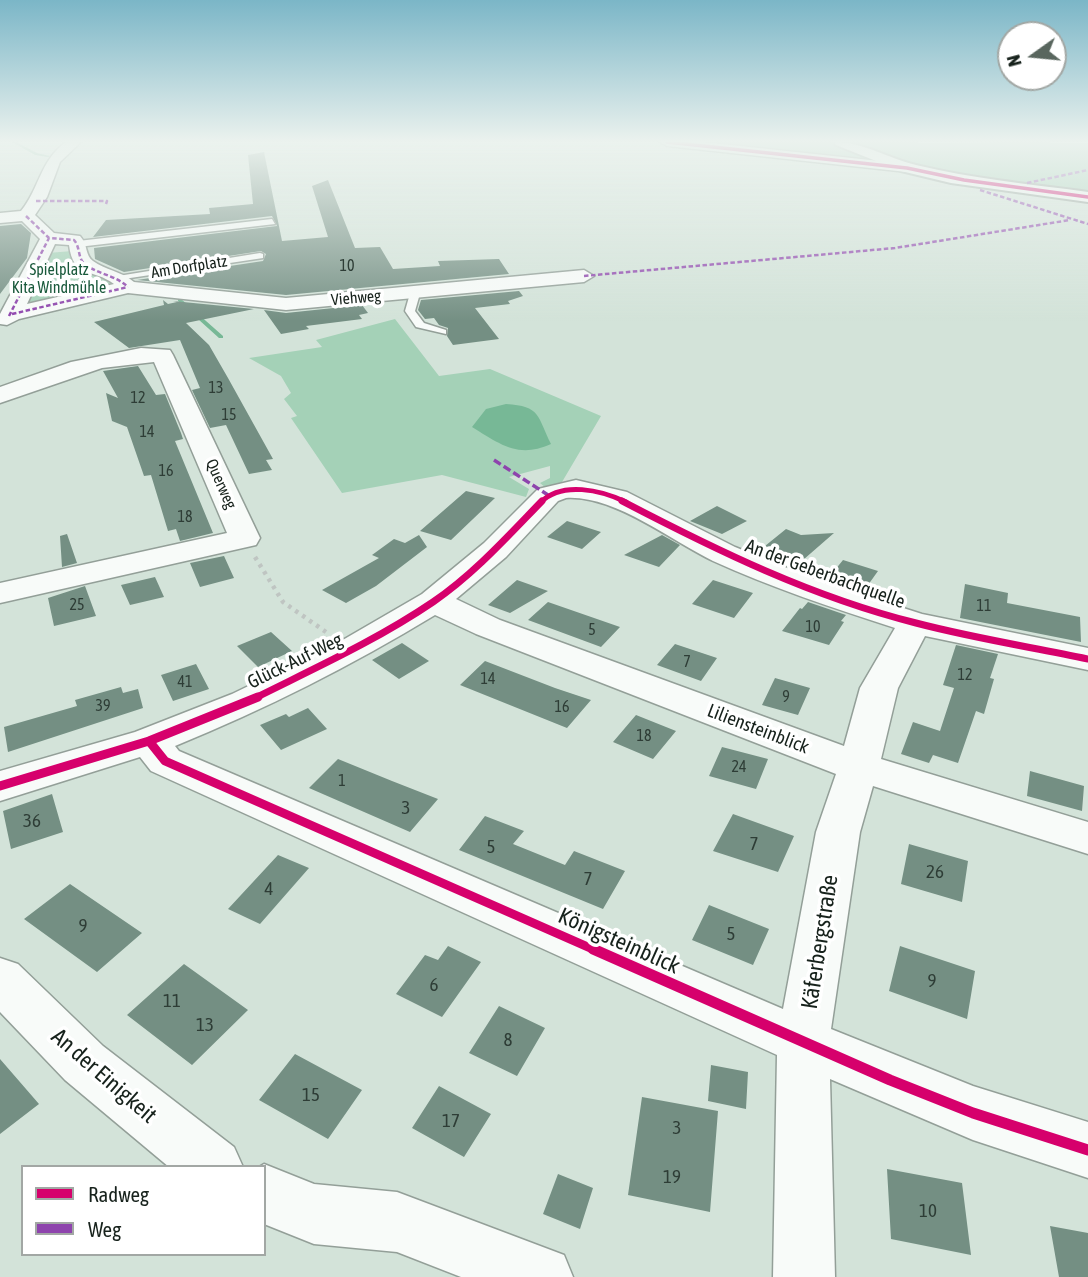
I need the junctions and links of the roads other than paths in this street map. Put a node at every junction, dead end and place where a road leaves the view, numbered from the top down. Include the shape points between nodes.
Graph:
1 (36, 202) edge
2 (26, 216) junction
3 (0, 218) edge
4 (272, 222) dead end
5 (49, 238) junction
6 (78, 244) junction
7 (260, 257) dead end
8 (584, 276) dead end
9 (122, 282) junction
10 (412, 293) junction
11 (442, 332) dead end
12 (0, 396) edge
13 (562, 490) joint
14 (0, 593) edge
15 (435, 601) junction
16 (915, 623) junction
17 (1088, 659) edge
18 (149, 741) junction
19 (859, 767) junction
20 (0, 786) edge
21 (1088, 838) edge
22 (0, 979) edge
23 (803, 1044) junction
24 (1088, 1150) edge
25 (212, 1165) edge
26 (266, 1195) edge
27 (542, 1277) edge
28 (804, 1277) edge

1 - 2 street
2 - 3 street
2 - 5 street
4 - 6 lane, Am Dorfplatz
5 - 6 street, Am Dorfplatz
5 - 9 street, Am Dorfplatz via 9,316 91,298
6 - 9 street via 80,259 87,266
7 - 9 lane, Am Dorfplatz
8 - 10 street, Viehweg
9 - 10 street, Viehweg via 286,304
10 - 11 lane via 410,311 416,321
12 - 14 street, Querweg via 104,360 162,355 245,538
13 - 15 street, Glück-Auf-Weg via 548,495 495,550
13 - 16 street, An der Geberbachquelle via 617,498 724,554 810,589
15 - 18 street, Glück-Auf-Weg via 354,649 245,703
15 - 19 street, Liliensteinblick via 488,627
16 - 17 street, An der Geberbachquelle
16 - 19 street, Käferbergstraße via 879,688
18 - 20 street, Glück-Auf-Weg
18 - 23 street, Königsteinblick via 165,761
19 - 21 street, Liliensteinblick
19 - 23 street, Käferbergstraße via 838,832
22 - 25 street, An der Einigkeit via 84,1063
23 - 24 street, Königsteinblick via 973,1113
23 - 28 street, Käferbergstraße
26 - 27 street via 314,1214 397,1222

